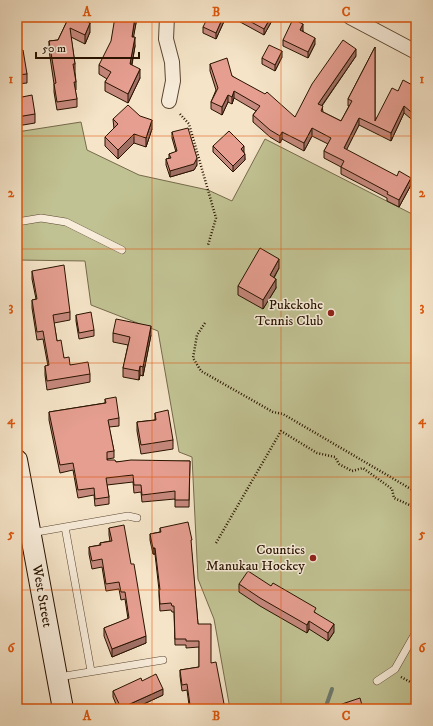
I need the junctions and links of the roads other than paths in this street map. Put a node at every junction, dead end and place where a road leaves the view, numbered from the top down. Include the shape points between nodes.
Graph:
1 (167, 17) edge
2 (350, 17) edge
3 (416, 52) edge
4 (169, 101) dead end
5 (17, 222) edge
6 (122, 250) dead end
7 (17, 460) edge
8 (137, 518) dead end
9 (65, 527) junction
10 (31, 533) junction
11 (416, 632) edge
12 (163, 660) dead end
13 (91, 671) junction
14 (57, 677) junction
15 (377, 681) dead end
16 (63, 709) edge

1 - 4 street via 166,39 172,62 173,81
2 - 3 street
5 - 6 lane via 41,218 66,222
7 - 10 main road, West Street
8 - 9 lane via 128,516
9 - 10 lane
9 - 13 lane
10 - 14 main road, West Street
11 - 15 lane via 395,670
12 - 13 lane
13 - 14 lane
14 - 16 main road, West Street

